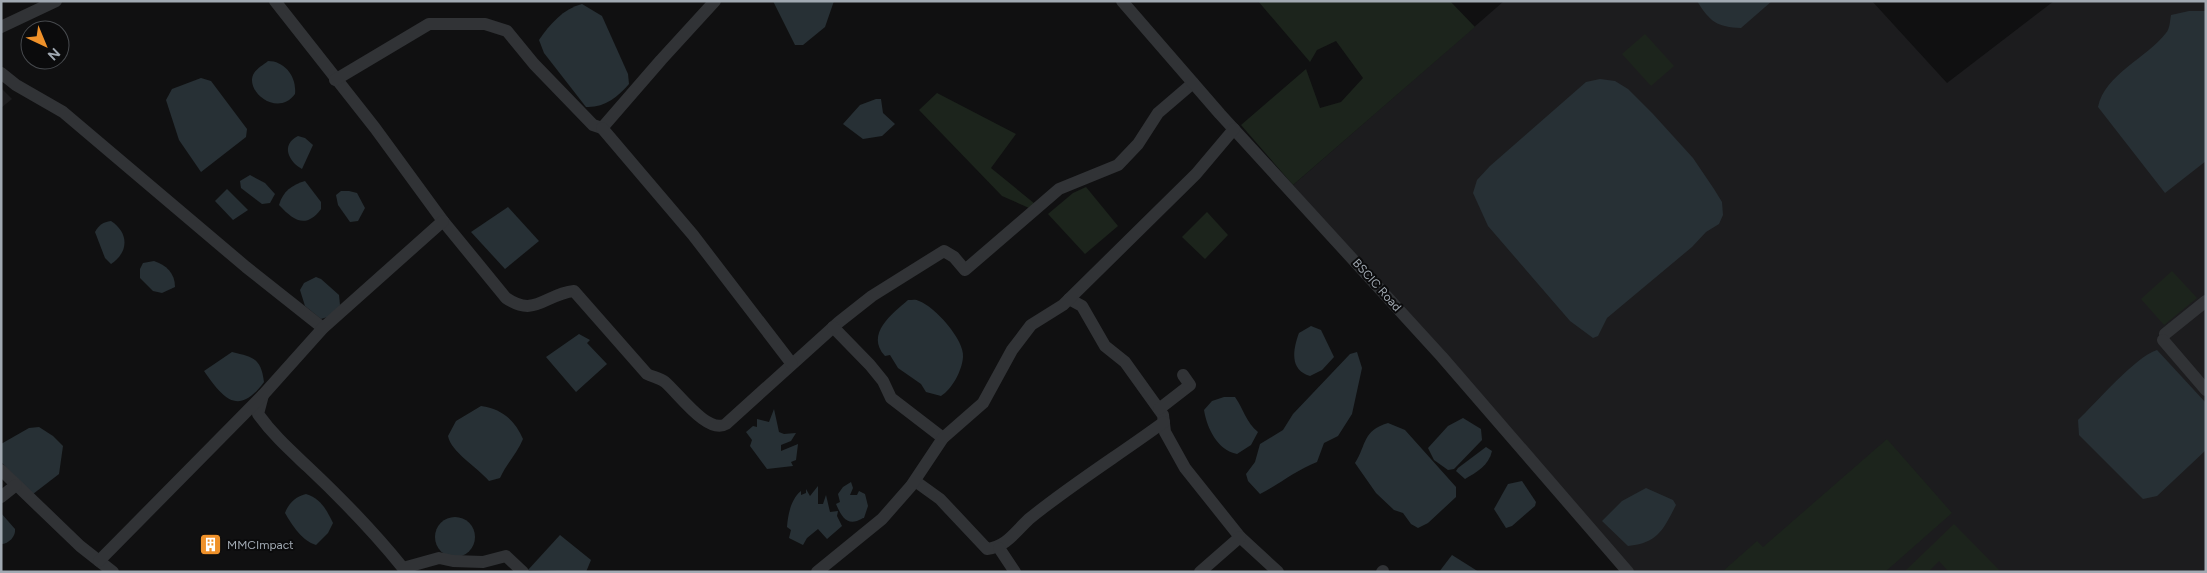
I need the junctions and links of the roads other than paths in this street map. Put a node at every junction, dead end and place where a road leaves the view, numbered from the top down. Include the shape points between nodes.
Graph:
1 (56, 1) edge
2 (275, 1) edge
3 (715, 1) edge
4 (1122, 1) edge
5 (1, 26) edge
6 (1, 73) edge
7 (336, 80) junction
8 (1193, 84) junction
9 (602, 128) junction
10 (1234, 129) junction
11 (443, 221) junction
12 (1069, 299) junction
13 (2206, 301) edge
14 (833, 327) junction
15 (323, 328) junction
16 (792, 364) junction
17 (1183, 375) dead end
18 (2206, 390) edge
19 (263, 395) junction
20 (1159, 409) junction
21 (1164, 422) junction
22 (943, 438) junction
23 (1, 470) edge
24 (915, 481) junction
25 (16, 485) junction
26 (1, 497) edge
27 (1240, 537) junction
28 (999, 548) junction
29 (100, 561) junction
30 (403, 570) edge
31 (113, 572) edge
32 (523, 572) edge
33 (817, 572) edge
34 (1015, 572) edge
35 (1200, 572) edge
36 (1278, 572) edge
37 (1628, 572) edge

1 - 5 street
2 - 7 street
3 - 9 street
4 - 8 street, BSCIC Road
6 - 15 street via 63,112
7 - 9 street via 429,24 485,24 507,30 534,64 593,125
7 - 11 street
8 - 10 street, BSCIC Road
8 - 14 street via 1158,114 1138,144 1118,165 1060,189 965,270 944,251 872,296
9 - 16 street via 694,235
10 - 12 street via 1196,174
10 - 37 street, BSCIC Road via 1442,357
11 - 15 street
11 - 16 street via 506,298 515,304 529,308 563,292 574,291 647,374 664,381 706,423 718,427 726,424
12 - 20 street via 1082,306 1105,346 1125,362
12 - 22 street via 1031,325 1012,350 984,403
13 - 18 street via 2164,337
14 - 16 street
14 - 22 street via 870,365 891,398
15 - 19 street
17 - 20 street via 1190,385
19 - 29 street
19 - 30 street via 258,414 269,429 346,504
20 - 21 street
21 - 27 street via 1165,432 1185,468
21 - 28 street via 1072,486
22 - 24 street
23 - 25 street
24 - 28 street via 940,499 987,549
24 - 33 street via 882,519
25 - 26 street
25 - 29 street
27 - 35 street
27 - 36 street
28 - 34 street
29 - 31 street
30 - 32 street via 438,558 484,562 506,556

